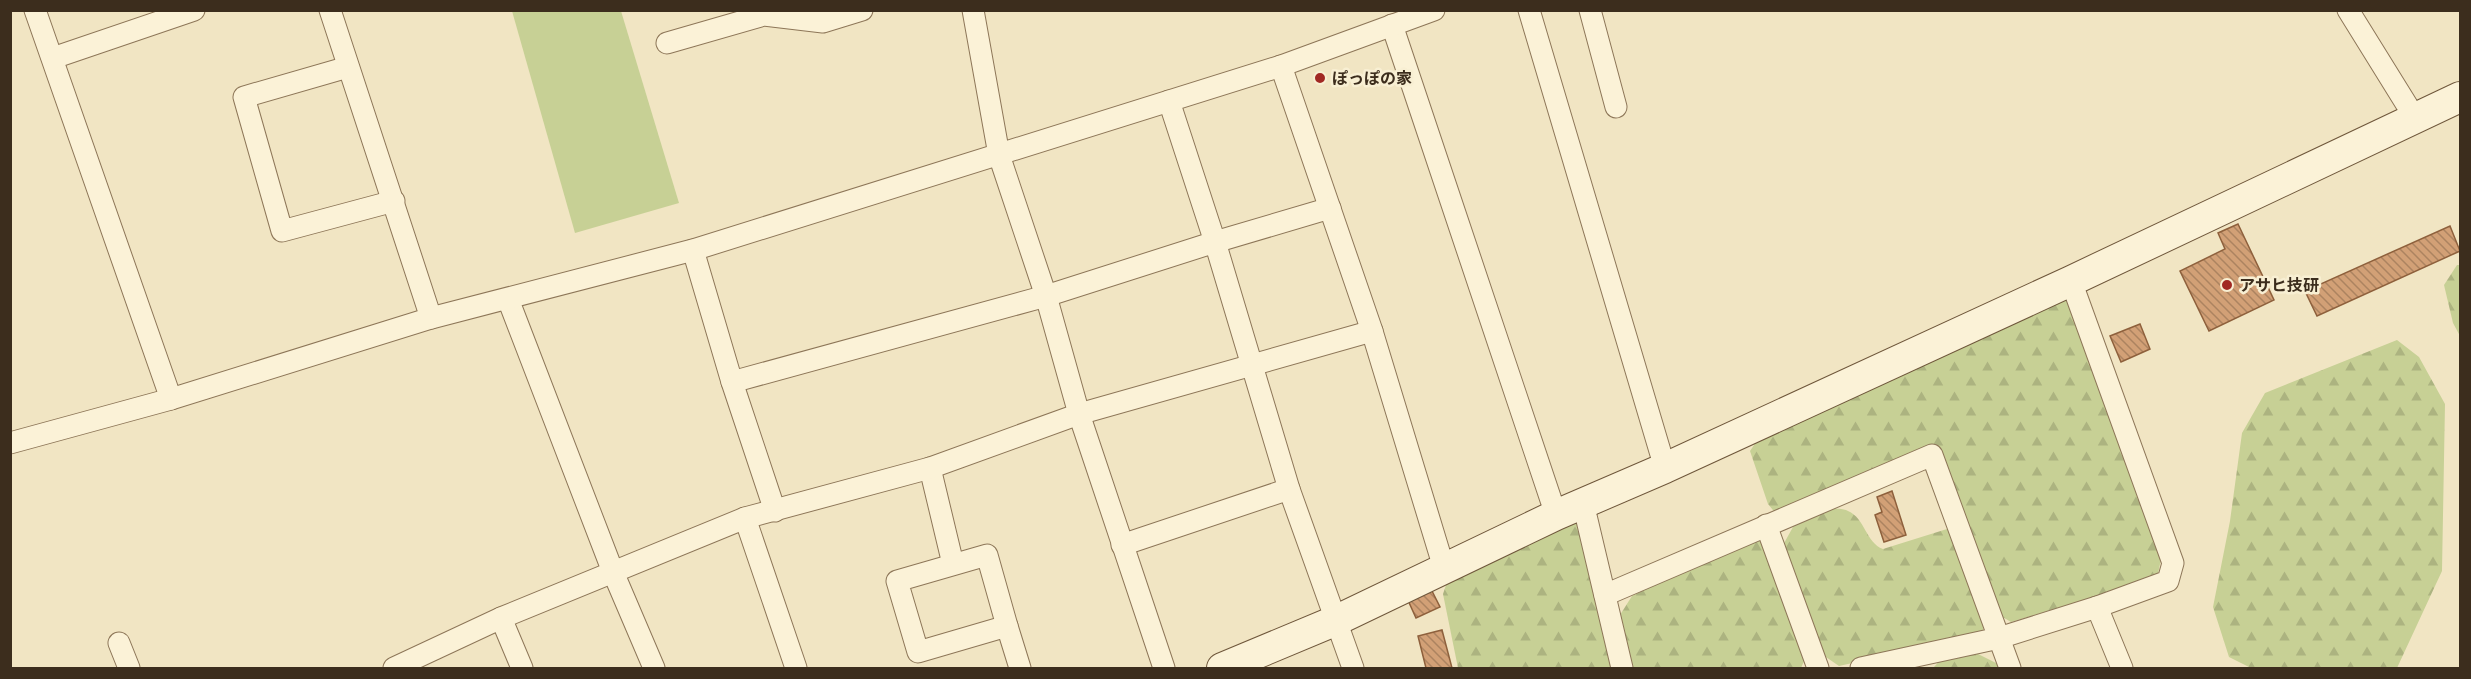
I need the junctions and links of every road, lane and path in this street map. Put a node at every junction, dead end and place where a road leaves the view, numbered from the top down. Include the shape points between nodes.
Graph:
1 (35, 10) edge
2 (194, 10) edge
3 (330, 10) edge
4 (862, 10) edge
5 (973, 10) edge
6 (1434, 10) edge
7 (1529, 10) edge
8 (1590, 10) edge
9 (2348, 10) edge
10 (164, 15) edge
11 (1392, 26) junction
12 (667, 43) dead end
13 (53, 58) junction
14 (1281, 66) junction
15 (348, 67) junction
16 (2460, 97) edge
17 (1169, 101) junction
18 (1616, 106) dead end
19 (2415, 118) junction
20 (999, 155) junction
21 (394, 201) junction
22 (1330, 208) junction
23 (1215, 242) junction
24 (693, 250) junction
25 (2071, 281) junction
26 (1046, 296) junction
27 (508, 299) junction
28 (431, 318) junction
29 (1372, 331) junction
30 (1252, 366) junction
31 (732, 382) junction
32 (171, 399) junction
33 (1079, 414) junction
34 (10, 443) edge
35 (930, 468) junction
36 (1665, 468) junction
37 (1289, 489) junction
38 (1583, 503) junction
39 (775, 511) junction
40 (1556, 515) junction
41 (745, 518) junction
42 (1767, 525) junction
43 (1122, 545) junction
44 (953, 564) junction
45 (1444, 568) junction
46 (613, 572) junction
47 (1605, 595) junction
48 (2097, 607) junction
49 (501, 618) junction
50 (1337, 620) junction
51 (1007, 626) junction
52 (1999, 638) junction
53 (118, 643) dead end
54 (129, 669) edge
55 (394, 669) edge
56 (522, 669) edge
57 (654, 669) edge
58 (796, 669) edge
59 (1020, 669) edge
60 (1164, 669) edge
61 (1222, 669) edge
62 (1353, 669) edge
63 (1622, 669) edge
64 (1818, 669) edge
65 (1861, 669) edge
66 (2010, 669) edge
67 (2121, 669) edge

1 - 13 street
2 - 10 street
3 - 15 street
4 - 12 street via 823,22 764,15
5 - 20 street
6 - 11 street
7 - 36 street
8 - 18 street
9 - 19 street
10 - 13 street
11 - 14 street
11 - 40 street
13 - 32 street
14 - 17 street
14 - 22 street
15 - 21 street
15 - 21 street via 244,97 282,231
16 - 19 street
17 - 20 street
17 - 23 street
19 - 25 street
20 - 24 street
20 - 26 street
21 - 28 street
22 - 23 street
22 - 29 street
23 - 26 street
23 - 30 street
24 - 27 street
24 - 31 street
25 - 36 street
25 - 48 street via 2173,563 2168,581
26 - 31 street
26 - 33 street
27 - 28 street
27 - 46 street
28 - 32 street
29 - 30 street
29 - 45 street
30 - 33 street
30 - 37 street
31 - 39 street
32 - 34 street
33 - 35 street
33 - 43 street
35 - 39 street
35 - 44 street
36 - 38 street
37 - 43 street
37 - 50 street
38 - 40 street
38 - 47 street
39 - 41 street
40 - 45 street
41 - 46 street
41 - 58 street
42 - 47 street
42 - 52 street via 1932,455
42 - 64 street
43 - 60 street
44 - 51 street via 987,555
44 - 51 street via 897,581 918,652
45 - 50 street
46 - 49 street
46 - 57 street
47 - 63 street
48 - 52 street
48 - 67 street
49 - 55 street
49 - 56 street
50 - 61 street
50 - 62 street
51 - 59 street
52 - 65 street
52 - 66 street
53 - 54 street

